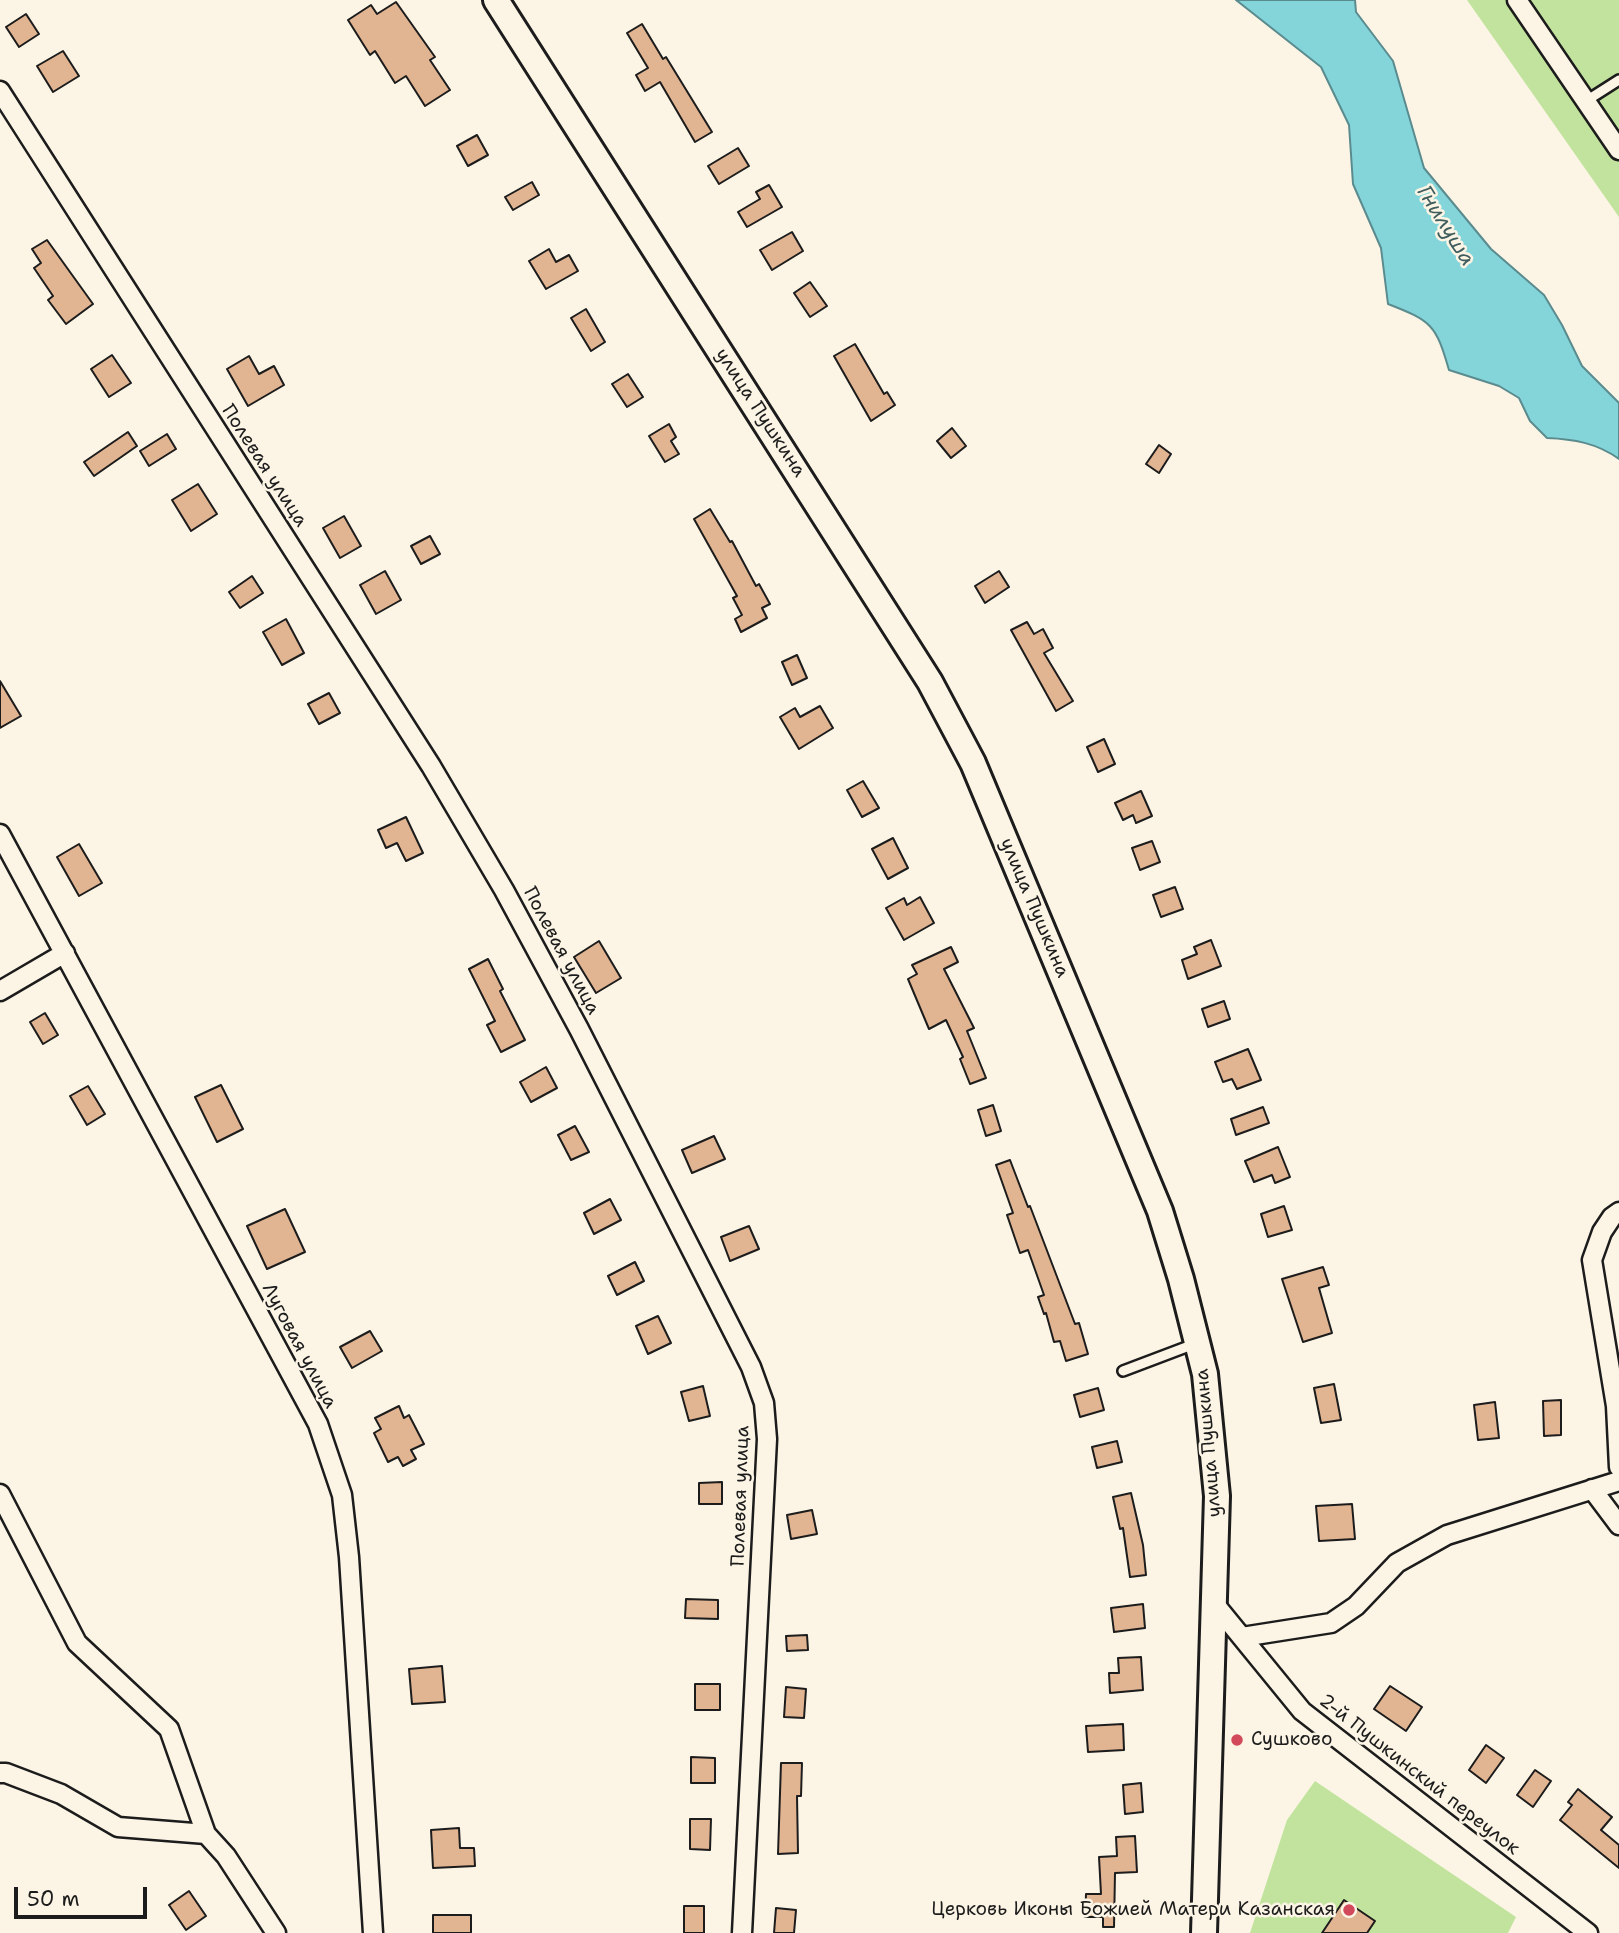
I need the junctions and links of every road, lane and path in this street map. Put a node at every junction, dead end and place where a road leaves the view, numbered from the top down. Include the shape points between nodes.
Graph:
1 (496, 0) edge
2 (1518, 0) edge
3 (1619, 80) edge
4 (0, 91) edge
5 (1586, 101) junction
6 (1619, 150) edge
7 (0, 834) edge
8 (65, 953) junction
9 (0, 991) edge
10 (1619, 1212) edge
11 (1197, 1343) junction
12 (1123, 1371) dead end
13 (1619, 1467) edge
14 (1619, 1481) edge
15 (1592, 1489) junction
16 (0, 1494) edge
17 (1619, 1525) edge
18 (1213, 1602) junction
19 (1242, 1637) junction
20 (0, 1773) edge
21 (206, 1834) junction
22 (276, 1933) edge
23 (373, 1933) edge
24 (742, 1933) edge
25 (1204, 1933) edge
26 (1588, 1933) edge

1 - 11 main road, улица Пушкина via 859,567 930,681 967,751 1160,1211
2 - 5 street
3 - 5 lane
4 - 24 street, Полевая улица via 431,766 498,879 751,1367 764,1403 767,1439
5 - 6 street
7 - 8 street, Луговая улица
8 - 9 street
8 - 23 street, Луговая улица via 318,1424 342,1495
10 - 13 street via 1602,1232 1592,1260 1616,1406
11 - 12 lane
11 - 18 main road, улица Пушкина via 1205,1374 1217,1496
14 - 15 street
15 - 17 street
15 - 19 street via 1447,1535 1397,1563 1356,1606 1331,1623
16 - 21 street via 77,1643 169,1730
18 - 19 street, 2-й Пушкинский переулок
18 - 25 main road, улица Пушкина
19 - 26 street, 2-й Пушкинский переулок via 1302,1711
20 - 21 street via 61,1794 118,1827
21 - 22 street via 226,1856

